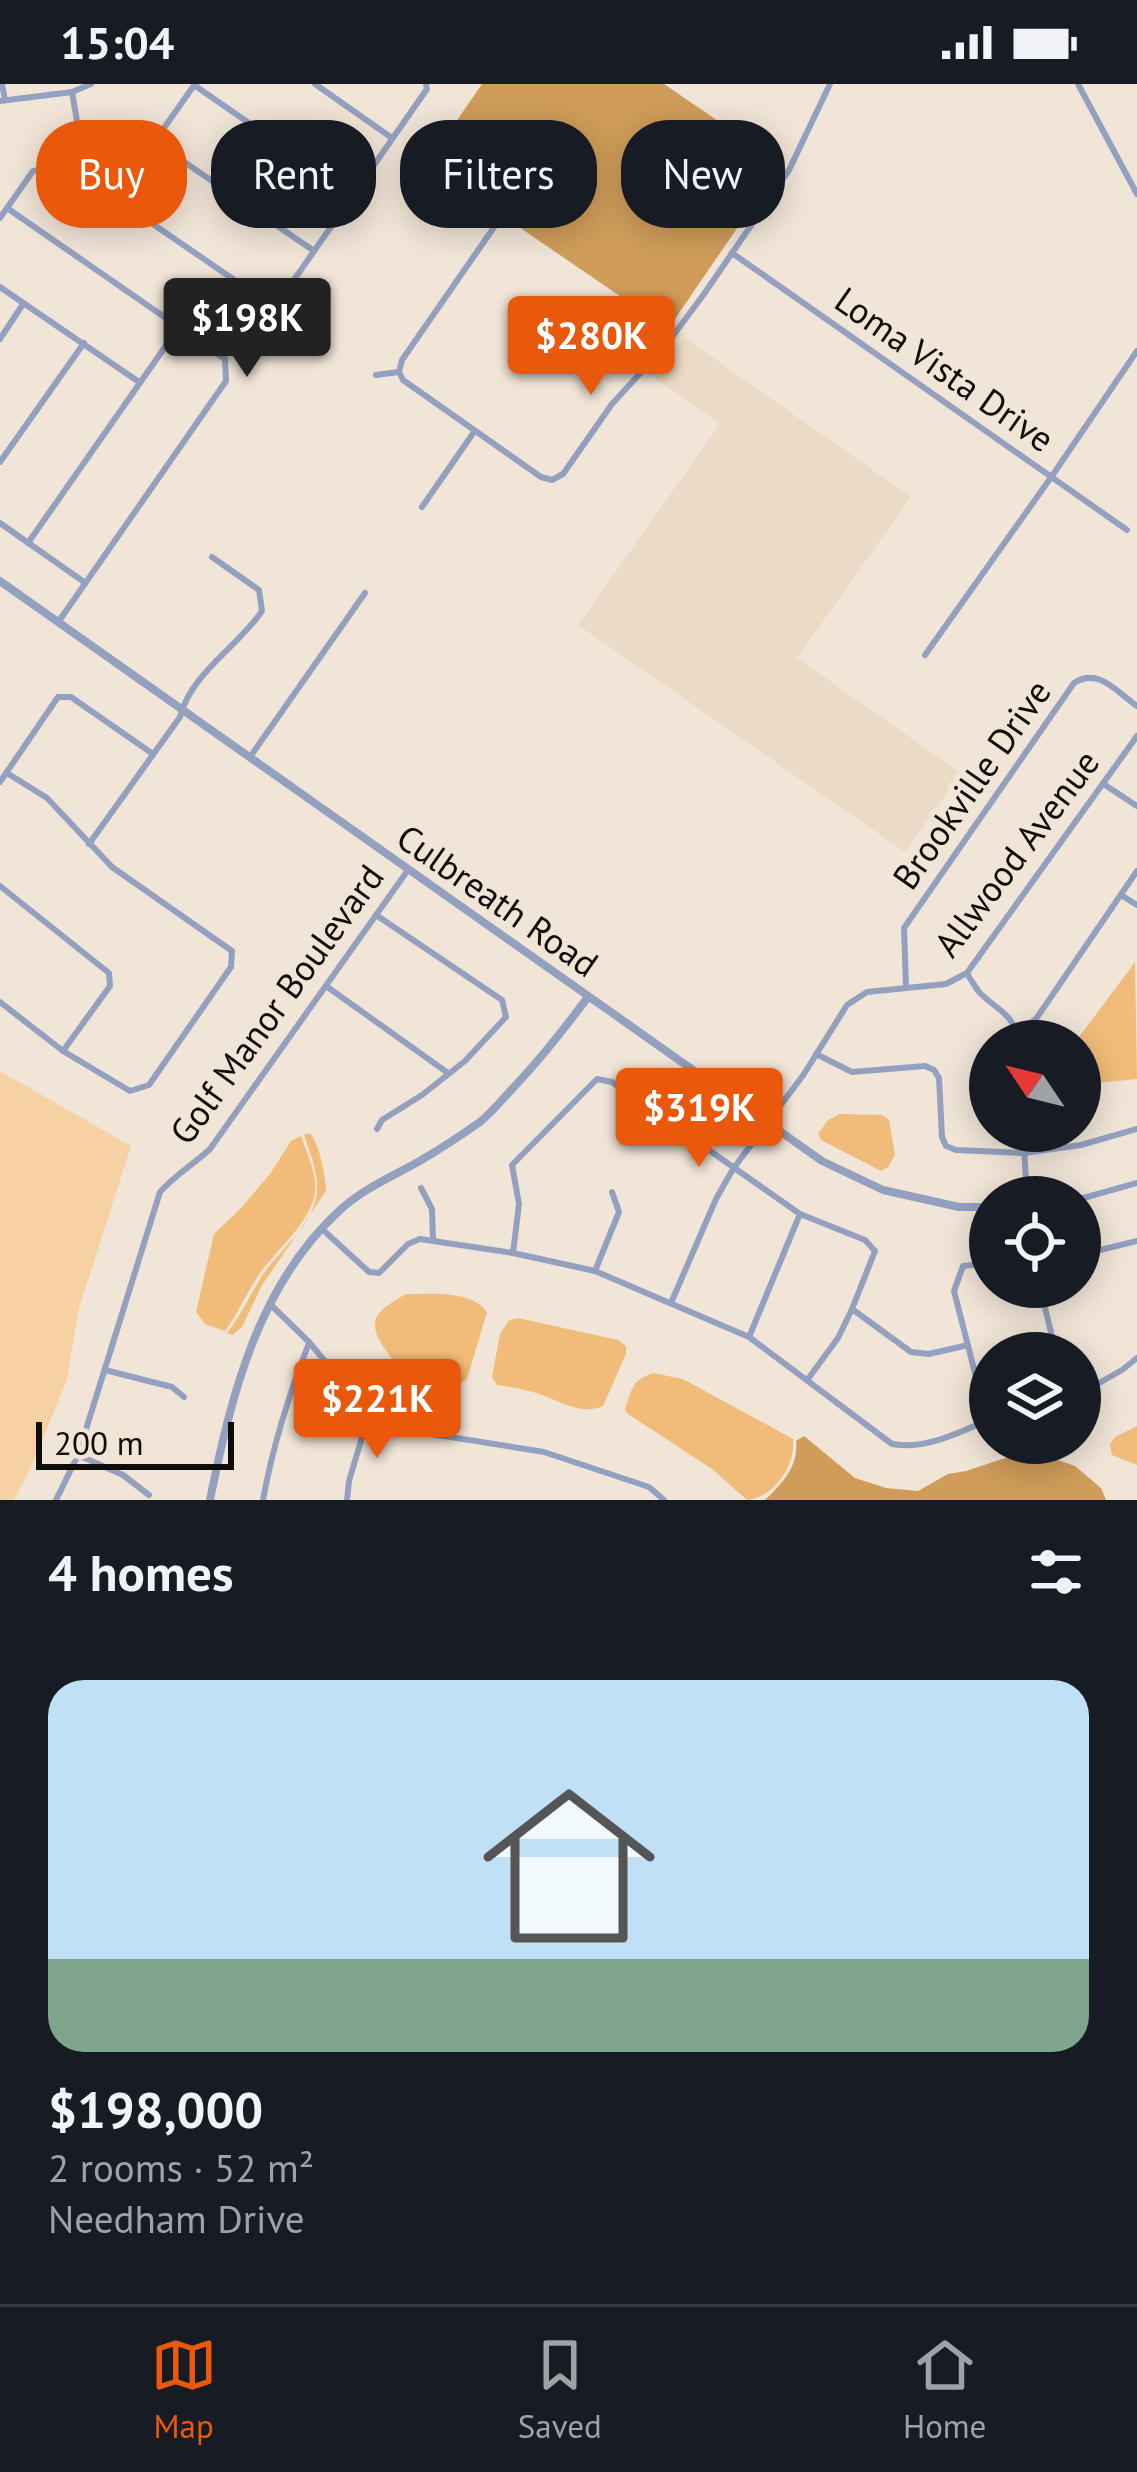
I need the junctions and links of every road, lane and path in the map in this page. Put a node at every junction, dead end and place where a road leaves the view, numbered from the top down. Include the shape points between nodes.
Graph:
1 (2, 84) edge
2 (92, 84) edge
3 (315, 84) edge
4 (426, 84) edge
5 (830, 84) edge
6 (1078, 84) edge
7 (195, 85) edge
8 (72, 92) junction
9 (3, 100) edge
10 (76, 120) edge
11 (245, 120) edge
12 (392, 139) junction
13 (376, 162) edge
14 (36, 170) edge
15 (1137, 194) edge
16 (7, 208) junction
17 (0, 218) edge
18 (159, 228) edge
19 (330, 228) edge
20 (493, 228) edge
21 (314, 250) junction
22 (732, 253) junction
23 (0, 287) edge
24 (23, 304) junction
25 (179, 327) junction
26 (0, 339) edge
27 (84, 343) junction
28 (1137, 351) edge
29 (399, 372) junction
30 (376, 376) dead end
31 (140, 382) junction
32 (474, 432) junction
33 (0, 462) edge
34 (1052, 476) junction
35 (422, 507) dead end
36 (0, 524) edge
37 (1127, 530) dead end
38 (28, 543) junction
39 (212, 557) dead end
40 (0, 581) edge
41 (84, 582) junction
42 (364, 593) dead end
43 (58, 622) junction
44 (925, 655) dead end
45 (1137, 706) edge
46 (182, 708) junction
47 (1137, 736) edge
48 (153, 754) junction
49 (250, 757) junction
50 (7, 772) junction
51 (0, 782) edge
52 (1104, 784) junction
53 (1137, 806) edge
54 (89, 844) junction
55 (408, 869) junction
56 (1137, 871) edge
57 (0, 886) edge
58 (1121, 895) junction
59 (1137, 905) edge
60 (376, 915) junction
61 (967, 974) junction
62 (326, 986) junction
63 (906, 988) junction
64 (588, 997) junction
65 (0, 1002) edge
66 (1009, 1020) edge
67 (1034, 1020) edge
68 (63, 1051) junction
69 (816, 1054) junction
70 (448, 1072) junction
71 (768, 1124) junction
72 (377, 1129) dead end
73 (1137, 1129) edge
74 (1024, 1153) junction
75 (734, 1168) junction
76 (1026, 1176) edge
77 (1137, 1184) edge
78 (421, 1188) dead end
79 (612, 1192) dead end
80 (1101, 1193) edge
81 (969, 1207) edge
82 (800, 1214) junction
83 (322, 1228) junction
84 (433, 1240) junction
85 (1137, 1241) edge
86 (1101, 1250) edge
87 (513, 1253) junction
88 (969, 1265) edge
89 (595, 1271) junction
90 (670, 1303) junction
91 (270, 1305) junction
92 (852, 1309) junction
93 (748, 1336) junction
94 (309, 1342) junction
95 (968, 1345) junction
96 (969, 1349) edge
97 (1137, 1358) edge
98 (105, 1370) junction
99 (807, 1379) junction
100 (1101, 1383) edge
101 (184, 1397) dead end
102 (369, 1414) junction
103 (969, 1429) edge
104 (78, 1455) junction
105 (149, 1495) dead end
106 (56, 1500) edge
107 (210, 1500) edge
108 (263, 1500) edge
109 (347, 1500) edge
110 (664, 1500) edge

1 - 9 street
2 - 8 street
3 - 12 street
4 - 12 street
5 - 22 street via 789,170
6 - 15 street
7 - 11 street
7 - 21 street via 160,135 161,146
8 - 9 street
8 - 10 street
12 - 13 street
14 - 16 street
16 - 17 street
16 - 25 street
18 - 21 street via 268,303 282,297
19 - 21 street
20 - 29 street
22 - 32 street via 563,475 541,477
22 - 34 street, Loma Vista Drive
23 - 24 street
24 - 26 street
24 - 27 street
25 - 31 street
25 - 41 street via 225,359 226,381
27 - 31 street
27 - 33 street
28 - 34 street
29 - 30 street
29 - 32 street
31 - 38 street
32 - 35 street
34 - 37 street, Loma Vista Drive
34 - 44 street
36 - 38 street
38 - 41 street
39 - 46 street via 259,590 262,611
40 - 43 street, Culbreath Road
41 - 43 street
42 - 49 street
43 - 46 street, Culbreath Road
45 - 63 street, Brookville Drive via 1096,676 1075,682 904,928
46 - 48 street
46 - 49 street, Culbreath Road
47 - 52 street, Allwood Avenue
48 - 50 street via 71,697 58,697
48 - 54 street
49 - 55 street, Culbreath Road
50 - 51 street
50 - 54 street via 47,798
52 - 53 street
52 - 61 street, Allwood Avenue
54 - 68 street via 232,951 231,967 149,1085 130,1090
55 - 60 street, Golf Manor Boulevard
55 - 64 street, Culbreath Road
56 - 58 street
57 - 68 street via 109,973 110,986
58 - 59 street
58 - 67 street
60 - 62 street, Golf Manor Boulevard
60 - 70 street via 502,1000 506,1017
61 - 63 street, Allwood Avenue
61 - 66 street
62 - 70 street
62 - 98 street, Golf Manor Boulevard via 210,1149 160,1192
63 - 69 street, Allwood Avenue via 867,992 847,1005
64 - 71 street, Culbreath Road
64 - 83 street via 483,1119 364,1191
65 - 68 street
69 - 71 street, Allwood Avenue
69 - 74 street via 852,1072 934,1070 946,1146
70 - 72 street
71 - 75 street, Allwood Avenue
71 - 81 street, Culbreath Road via 883,1190
73 - 74 street
74 - 76 street
75 - 82 street
75 - 87 street via 597,1079 512,1165 520,1204
75 - 90 street, Allwood Avenue
77 - 80 street
78 - 84 street
79 - 89 street via 619,1212
82 - 92 street via 875,1251
82 - 93 street
83 - 84 street via 379,1274 408,1244
83 - 91 street
84 - 87 street
85 - 86 street
87 - 89 street
88 - 95 street via 954,1291
89 - 90 street
90 - 93 street
91 - 94 street
91 - 107 street via 231,1404
92 - 95 street via 911,1352
92 - 99 street
93 - 99 street
94 - 102 street
94 - 108 street
95 - 96 street
97 - 100 street
98 - 101 street
98 - 104 street, Golf Manor Boulevard
99 - 103 street via 892,1444
102 - 109 street
102 - 110 street via 394,1428 544,1452 649,1487
104 - 105 street
104 - 106 street, Golf Manor Boulevard

